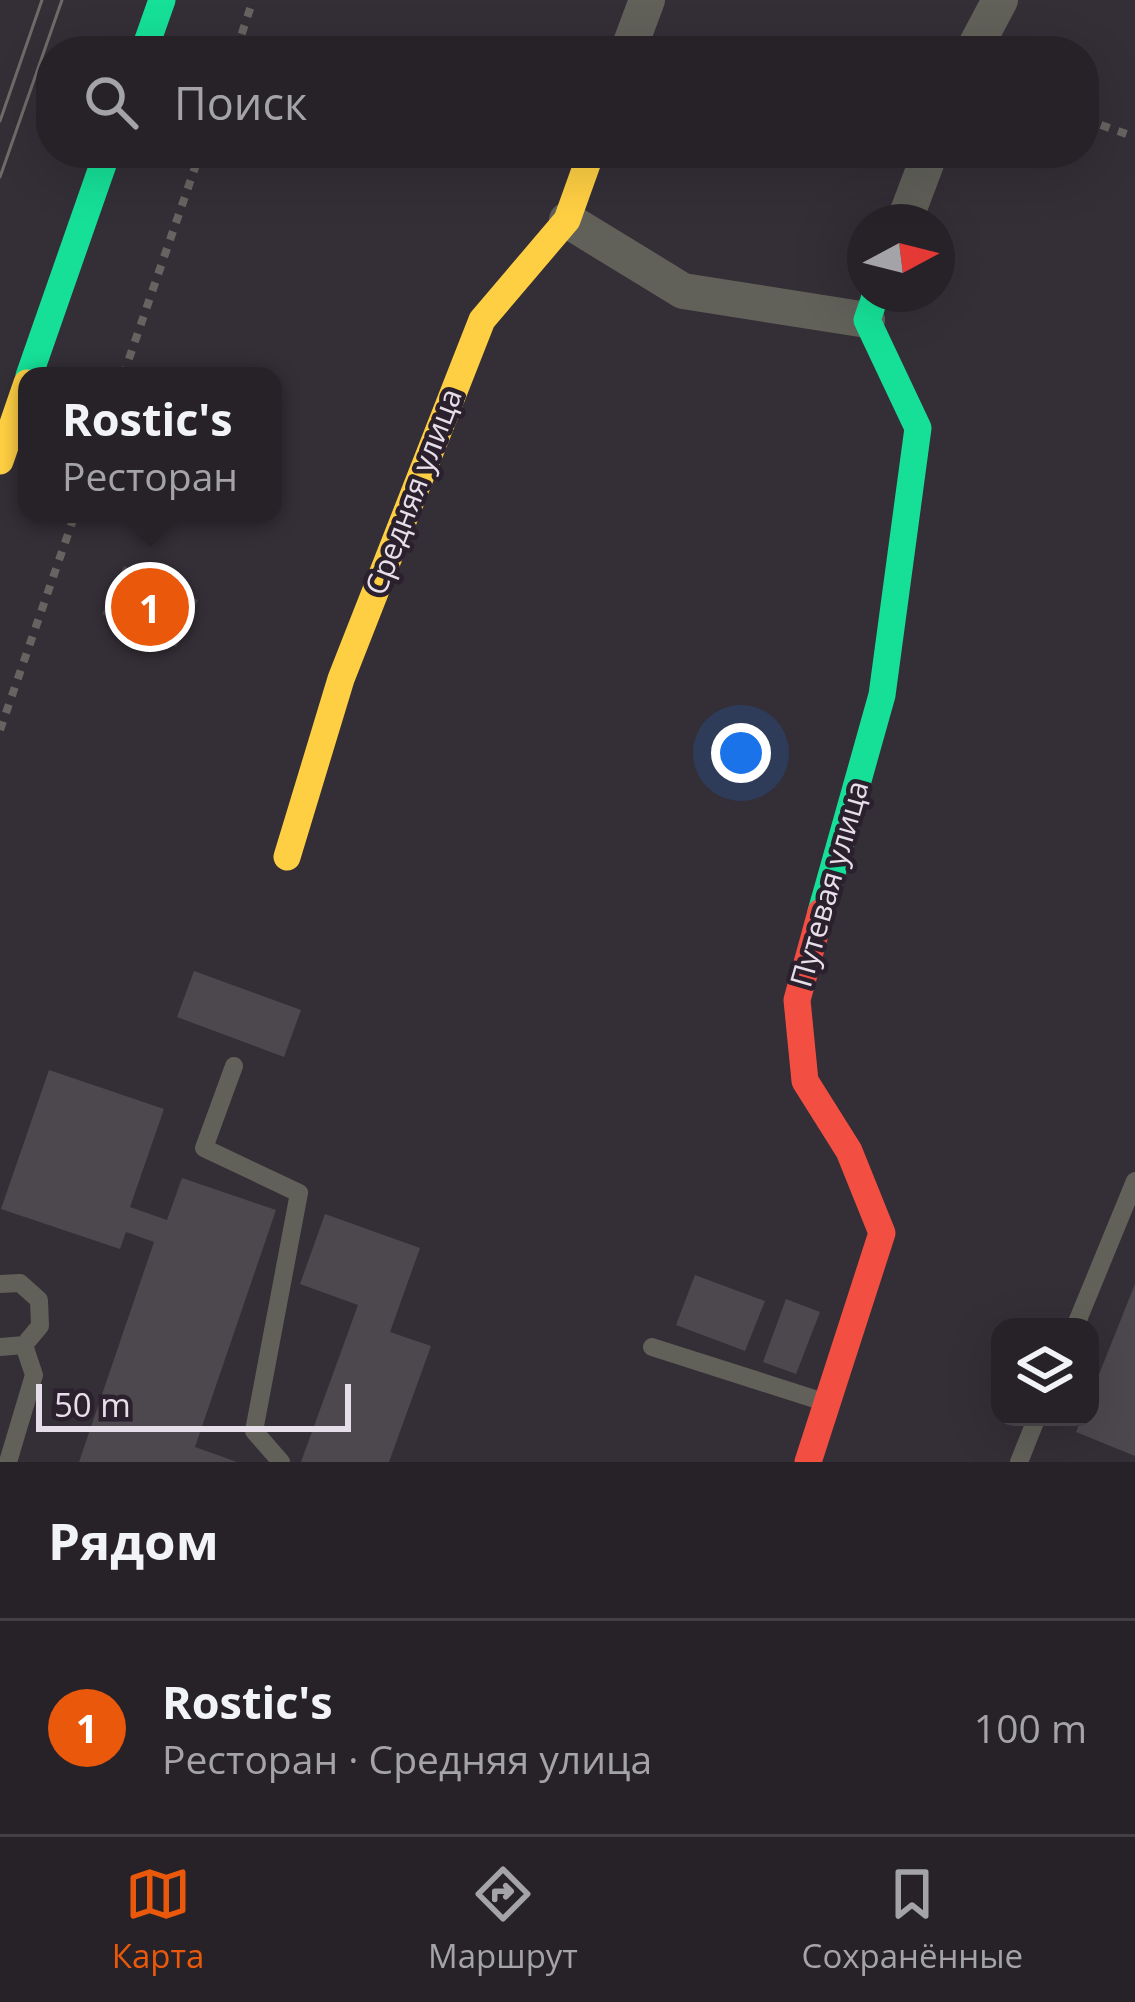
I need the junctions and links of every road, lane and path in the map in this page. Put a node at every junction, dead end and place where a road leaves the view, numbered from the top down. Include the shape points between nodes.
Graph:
1 (162, 0) edge
2 (253, 0) edge
3 (647, 0) edge
4 (1000, 0) edge
5 (149, 36) edge
6 (241, 36) edge
7 (634, 36) edge
8 (981, 36) edge
9 (1099, 124) edge
10 (1135, 137) edge
11 (102, 168) edge
12 (195, 168) edge
13 (586, 168) edge
14 (924, 168) edge
15 (911, 204) edge
16 (567, 220) junction
17 (847, 305) edge
18 (874, 312) edge
19 (32, 367) edge
20 (126, 367) edge
21 (18, 408) edge
22 (0, 461) edge
23 (72, 523) edge
24 (0, 730) edge
25 (287, 857) dead end
26 (234, 1066) dead end
27 (1135, 1180) edge
28 (0, 1284) edge
29 (1079, 1318) edge
30 (24, 1345) junction
31 (0, 1347) edge
32 (652, 1347) dead end
33 (824, 1402) junction
34 (1033, 1426) edge
35 (8, 1462) edge
36 (281, 1462) edge
37 (808, 1462) edge
38 (1019, 1462) edge

1 - 5 street
2 - 6 path
3 - 7 street
4 - 8 street
9 - 10 path
11 - 19 street
12 - 20 path
13 - 16 street, Средняя улица
14 - 15 street
16 - 17 street via 683,291
16 - 25 street, Средняя улица via 482,320 341,679
18 - 33 street, Путевая улица via 918,428 882,695 797,1000 806,1081 849,1151 882,1233
21 - 22 street
23 - 24 path
26 - 36 lane via 204,1148 299,1193 254,1431
27 - 29 lane
28 - 30 lane via 20,1283 39,1300 40,1326
30 - 31 lane
30 - 35 lane via 34,1375
32 - 33 lane
33 - 37 street, Путевая улица
34 - 38 lane

